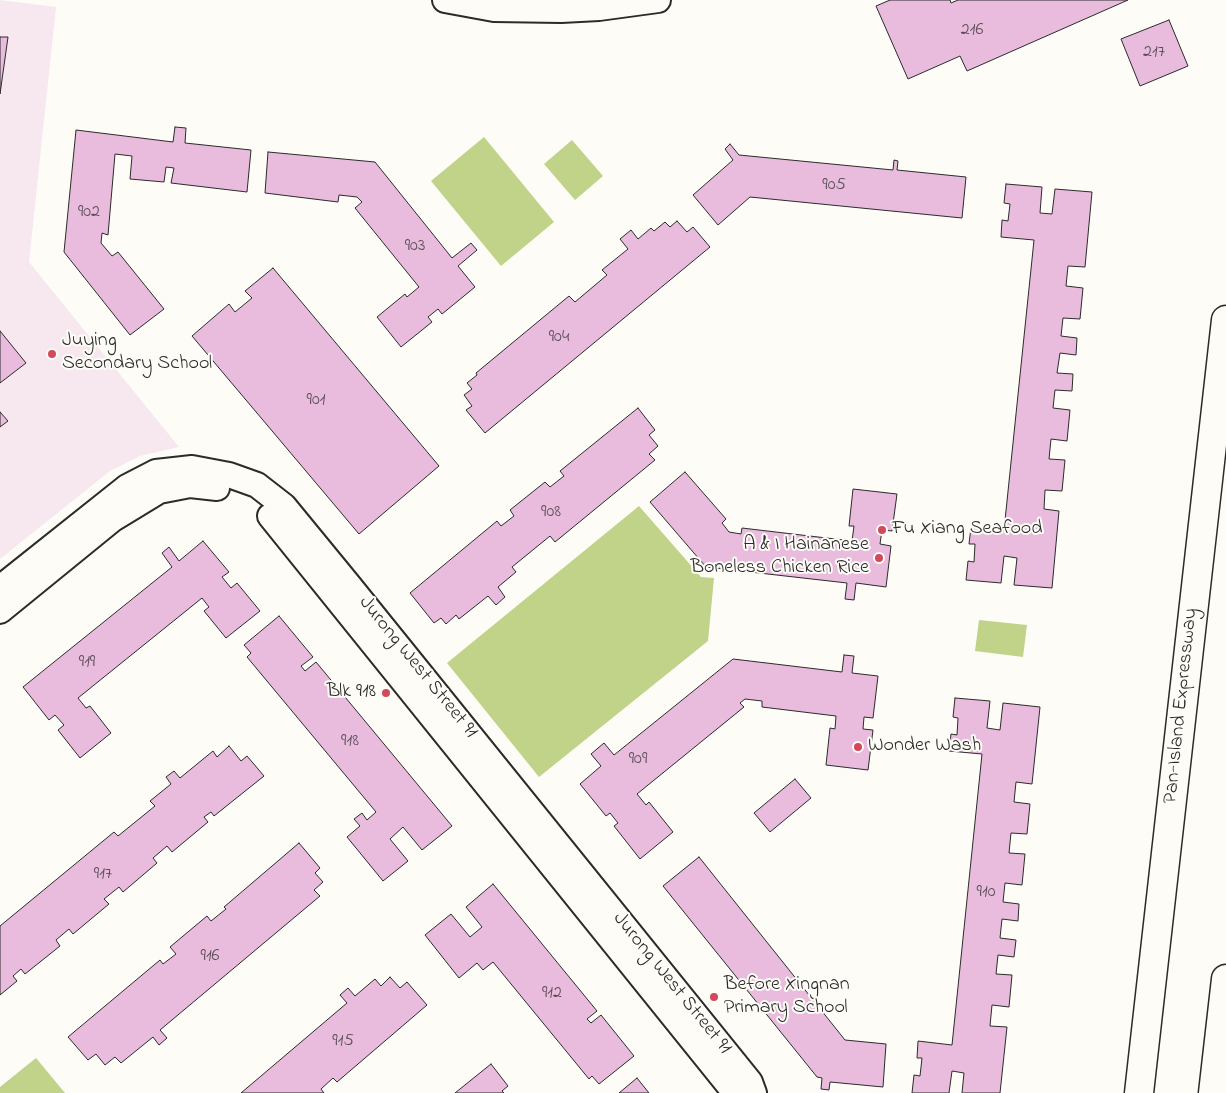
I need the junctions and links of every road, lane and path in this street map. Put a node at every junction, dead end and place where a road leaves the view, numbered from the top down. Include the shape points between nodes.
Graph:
1 (445, 0) edge
2 (658, 0) edge
3 (1226, 320) edge
4 (1226, 329) edge
5 (0, 588) edge
6 (0, 610) edge
7 (1226, 979) edge
8 (735, 1093) edge
9 (754, 1093) edge
10 (1140, 1093) edge
11 (1214, 1093) edge

1 - 2 street via 494,9 561,10
3 - 10 highway, Pan-Island Expressway
4 - 10 highway, Pan-Island Expressway
5 - 9 street, Jurong West Street 91 via 127,487 156,472 192,468 229,475 257,485 284,506 348,584 750,1082
6 - 8 street, Jurong West Street 91 via 113,519 159,491 190,485 220,488 248,498 280,527
7 - 11 highway

